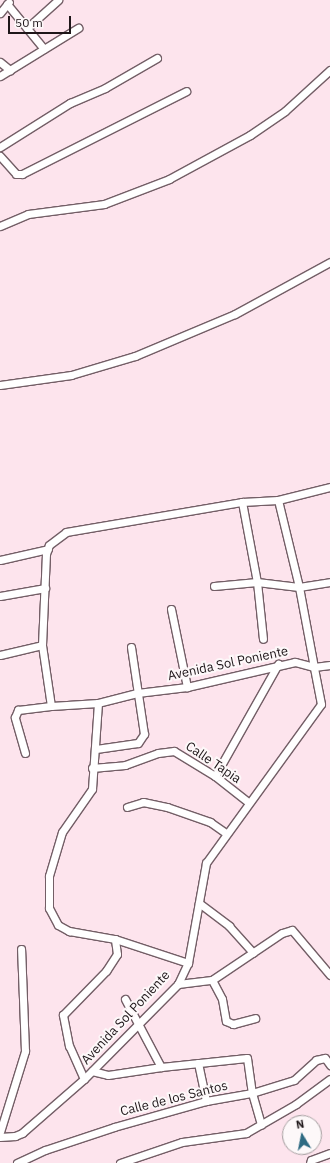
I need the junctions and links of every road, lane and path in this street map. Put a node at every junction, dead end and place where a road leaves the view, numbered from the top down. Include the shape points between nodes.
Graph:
1 (58, 0) edge
2 (8, 2) edge
3 (0, 13) edge
4 (27, 28) junction
5 (78, 28) dead end
6 (44, 49) junction
7 (156, 58) dead end
8 (0, 62) edge
9 (10, 70) junction
10 (330, 70) edge
11 (0, 76) edge
12 (186, 90) dead end
13 (0, 147) edge
14 (0, 156) edge
15 (0, 226) edge
16 (330, 262) edge
17 (0, 385) edge
18 (330, 487) edge
19 (278, 500) junction
20 (242, 502) junction
21 (48, 549) junction
22 (0, 560) edge
23 (258, 582) junction
24 (330, 582) edge
25 (214, 586) dead end
26 (299, 587) junction
27 (45, 588) junction
28 (0, 596) edge
29 (171, 609) dead end
30 (263, 639) dead end
31 (42, 645) junction
32 (131, 647) dead end
33 (0, 655) edge
34 (278, 664) junction
35 (330, 665) edge
36 (314, 667) junction
37 (187, 687) junction
38 (137, 692) junction
39 (98, 703) junction
40 (51, 706) junction
41 (96, 749) junction
42 (25, 754) dead end
43 (92, 768) junction
44 (215, 776) junction
45 (248, 802) junction
46 (127, 807) dead end
47 (226, 833) junction
48 (199, 903) junction
49 (115, 939) junction
50 (21, 949) dead end
51 (253, 953) junction
52 (188, 963) junction
53 (330, 975) edge
54 (212, 980) junction
55 (178, 984) junction
56 (125, 999) dead end
57 (255, 1018) dead end
58 (140, 1023) junction
59 (328, 1056) edge
60 (198, 1063) junction
61 (330, 1065) edge
62 (161, 1067) junction
63 (92, 1071) junction
64 (84, 1079) junction
65 (330, 1079) edge
66 (252, 1093) junction
67 (206, 1101) junction
68 (262, 1125) junction
69 (0, 1132) edge
70 (0, 1137) edge
71 (330, 1153) edge
72 (16, 1163) edge
73 (120, 1163) edge
74 (310, 1163) edge

1 - 4 street
2 - 3 street
2 - 4 street
4 - 6 street
5 - 6 street
6 - 9 street
7 - 13 street via 105,88 70,103
8 - 9 street
9 - 11 street
10 - 15 street via 285,111 250,135 169,179 104,204 28,214
12 - 14 street via 22,174 16,174
16 - 17 street via 235,314 135,356 71,375
18 - 19 street
19 - 20 street
19 - 26 street
20 - 21 street via 66,532 56,538
20 - 23 street
21 - 22 street
21 - 27 street
23 - 25 street
23 - 26 street
23 - 30 street
24 - 26 street
26 - 36 street
27 - 28 street
27 - 31 street
29 - 37 street
31 - 33 street
31 - 40 street
32 - 38 street
34 - 36 street, Avenida Sol Poniente via 295,662
34 - 37 street, Avenida Sol Poniente
34 - 44 street
35 - 36 street
36 - 45 street, Avenida Sol Poniente via 321,704
37 - 38 street, Avenida Sol Poniente
38 - 39 street, Avenida Sol Poniente
38 - 41 street via 144,734 138,743
39 - 40 street, Avenida Sol Poniente
39 - 41 street
40 - 42 street, Avenida Sol Poniente via 18,710 15,717
41 - 43 street
43 - 44 street, Calle Tapia via 125,764 158,753 174,751
43 - 49 street via 92,789 62,832 49,876 49,908 58,925 69,930
44 - 45 street, Calle Tapia
45 - 47 street, Avenida Sol Poniente
46 - 47 street via 143,802 167,807 210,822
47 - 48 street, Avenida Sol Poniente via 206,863
48 - 51 street via 229,926
48 - 52 street, Avenida Sol Poniente
49 - 52 street
49 - 64 street via 117,954 106,971 63,1015 69,1046
50 - 69 street via 25,1051
51 - 53 street via 282,932 292,930
51 - 54 street
52 - 55 street, Avenida Sol Poniente
54 - 55 street
54 - 57 street via 222,999 226,1022 233,1024
55 - 58 street, Avenida Sol Poniente
56 - 58 street
58 - 62 street
58 - 63 street, Avenida Sol Poniente
59 - 61 street, Calle de los Santos
59 - 66 street, Calle de los Santos via 316,1060 294,1080
60 - 62 street
60 - 66 street via 247,1058
60 - 67 street
62 - 63 street via 108,1075
63 - 64 street, Avenida Sol Poniente
64 - 70 street, Avenida Sol Poniente via 22,1132 15,1136
65 - 68 street
66 - 67 street, Calle de los Santos
66 - 68 street
67 - 72 street, Calle de los Santos via 114,1127 45,1150
68 - 73 street via 246,1133 182,1142
71 - 74 street via 311,1160

